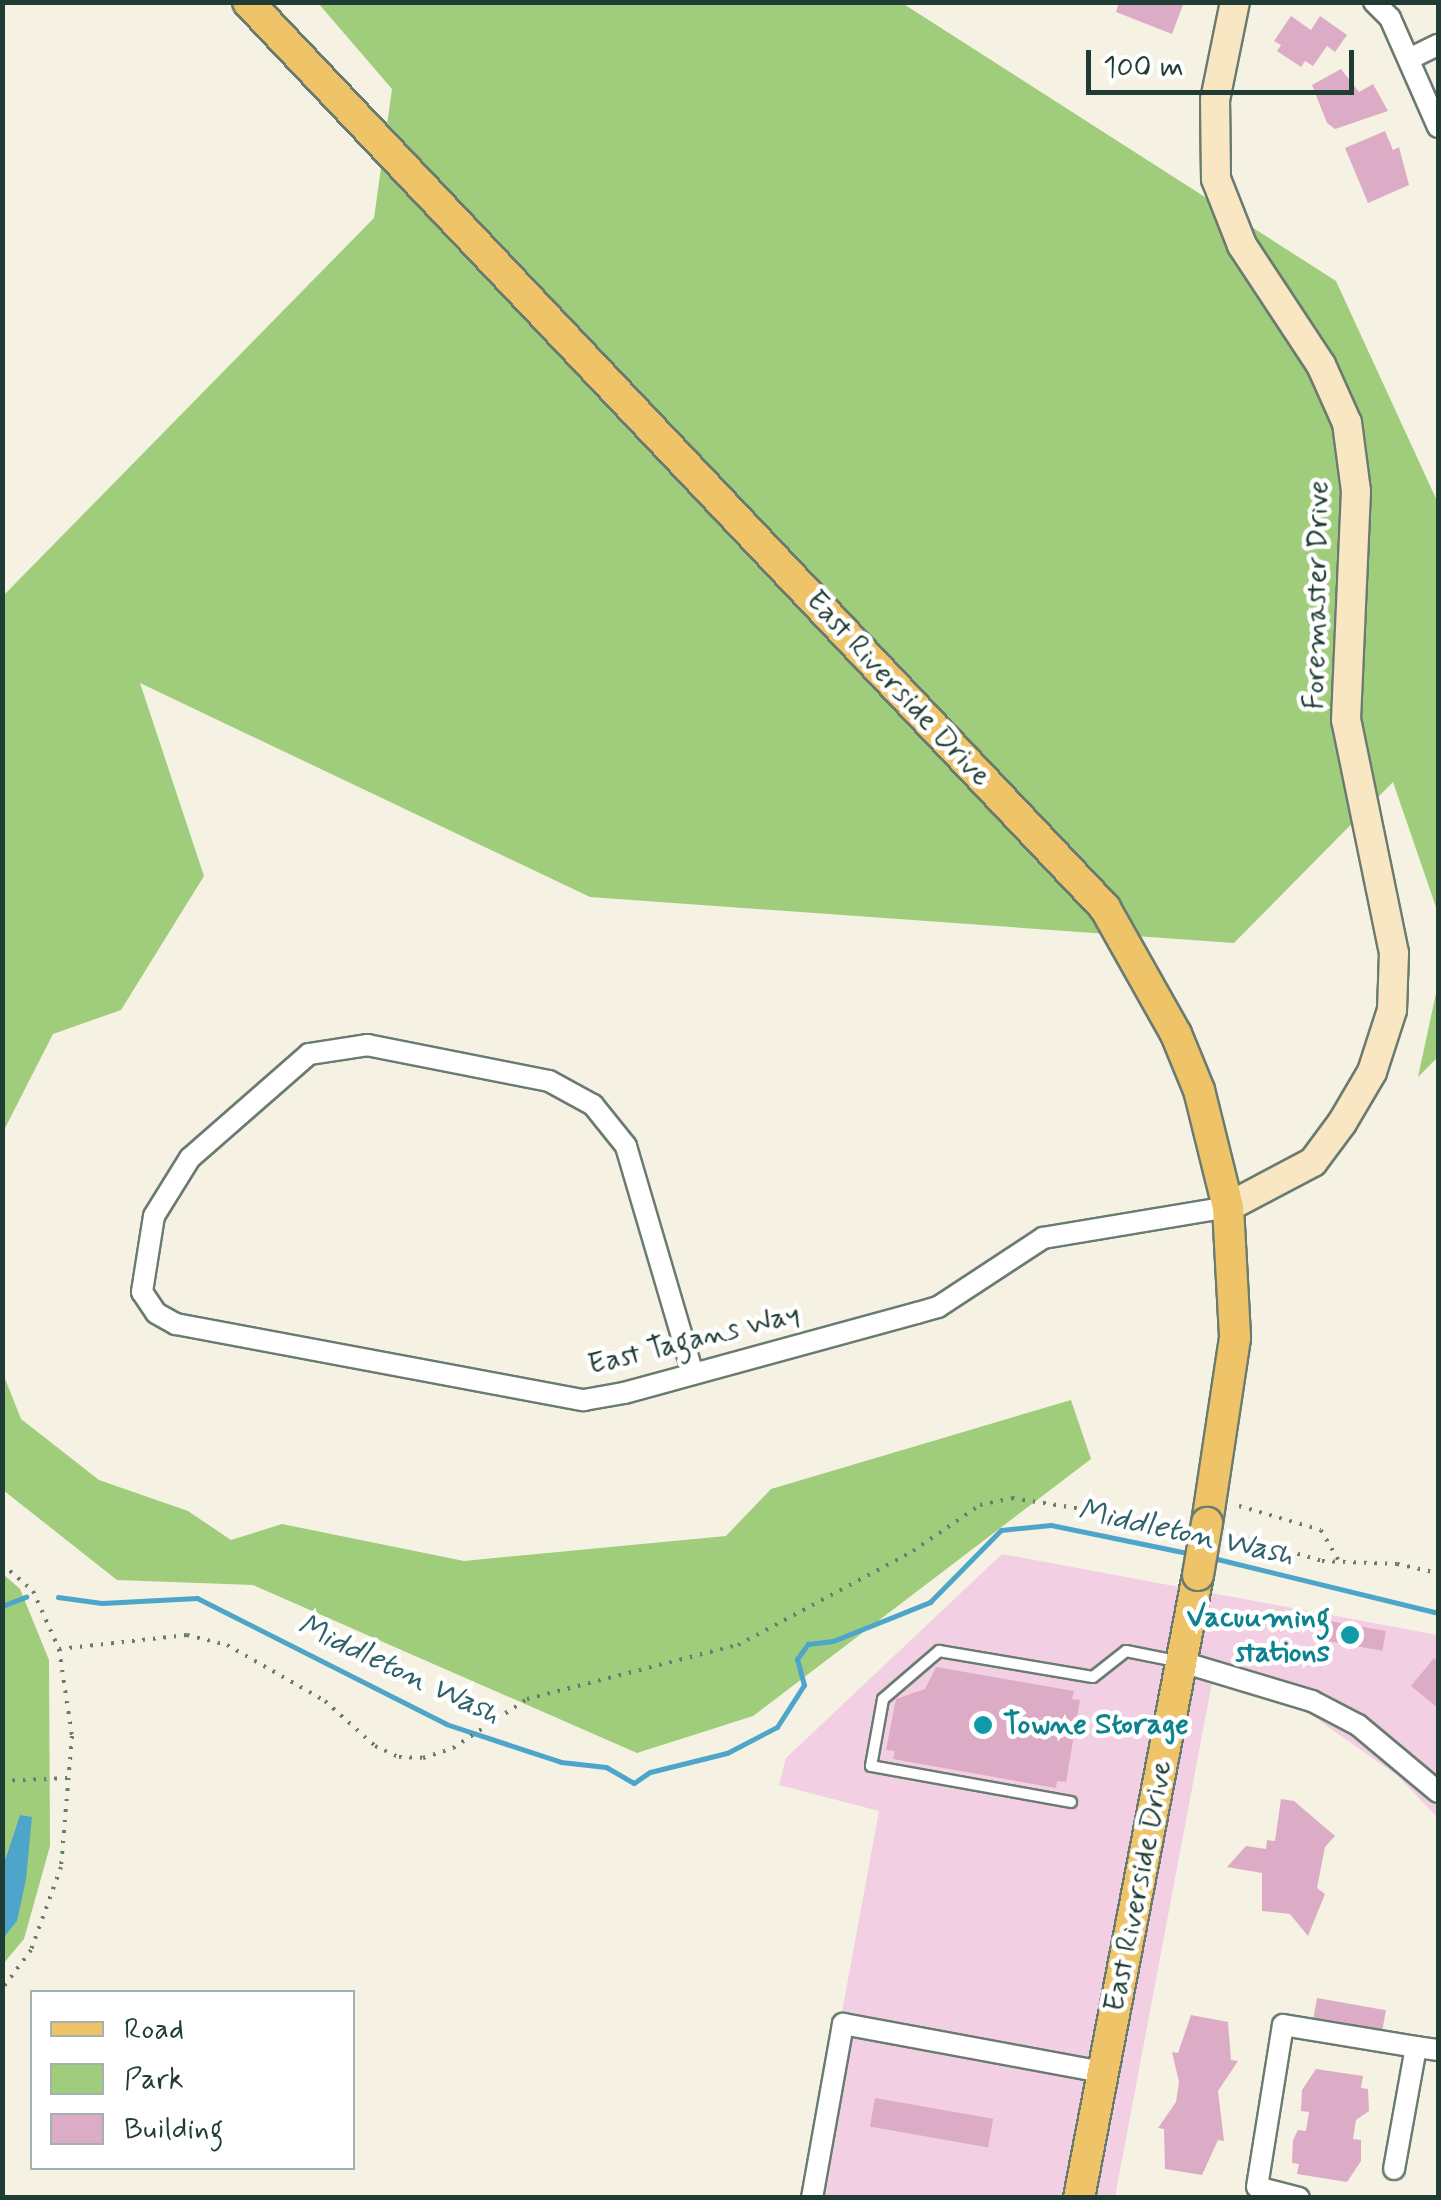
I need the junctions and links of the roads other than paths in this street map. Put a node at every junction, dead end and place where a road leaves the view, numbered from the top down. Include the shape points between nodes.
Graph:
1 (248, 2) edge
2 (1234, 2) edge
3 (1374, 2) edge
4 (1438, 45) edge
5 (1410, 58) junction
6 (1438, 126) edge
7 (1228, 1207) junction
8 (693, 1374) junction
9 (1182, 1662) junction
10 (1438, 1792) edge
11 (1071, 1802) dead end
12 (1416, 2048) junction
13 (1438, 2050) edge
14 (1103, 2072) junction
15 (1394, 2168) dead end
16 (812, 2198) edge
17 (1079, 2198) edge
18 (1299, 2198) edge

1 - 7 main road, East Riverside Drive via 1105,908 1176,1034 1199,1090
2 - 7 main road, Foremaster Drive via 1214,100 1216,180 1242,245 1320,366 1346,423 1356,492 1346,720 1394,952 1392,1010 1372,1072 1342,1123 1313,1162
3 - 5 street
4 - 5 street
5 - 6 street
7 - 8 street, East Tagans Way via 1043,1238 938,1307
7 - 9 main road, East Riverside Drive, bridge via 1234,1338
8 - 8 street, East Tagans Way via 566,1400 176,1324 156,1313 140,1281 154,1216 177,1172 292,1064 328,1048 368,1045 550,1081 579,1094 605,1117 634,1165
9 - 10 street via 1312,1701 1358,1725
9 - 11 lane via 1126,1652 1093,1677 939,1651 883,1699 871,1766
9 - 14 main road, East Riverside Drive
12 - 13 street
12 - 15 street
12 - 18 street via 1283,2025 1257,2187
14 - 16 street via 843,2024
14 - 17 main road, East Riverside Drive

